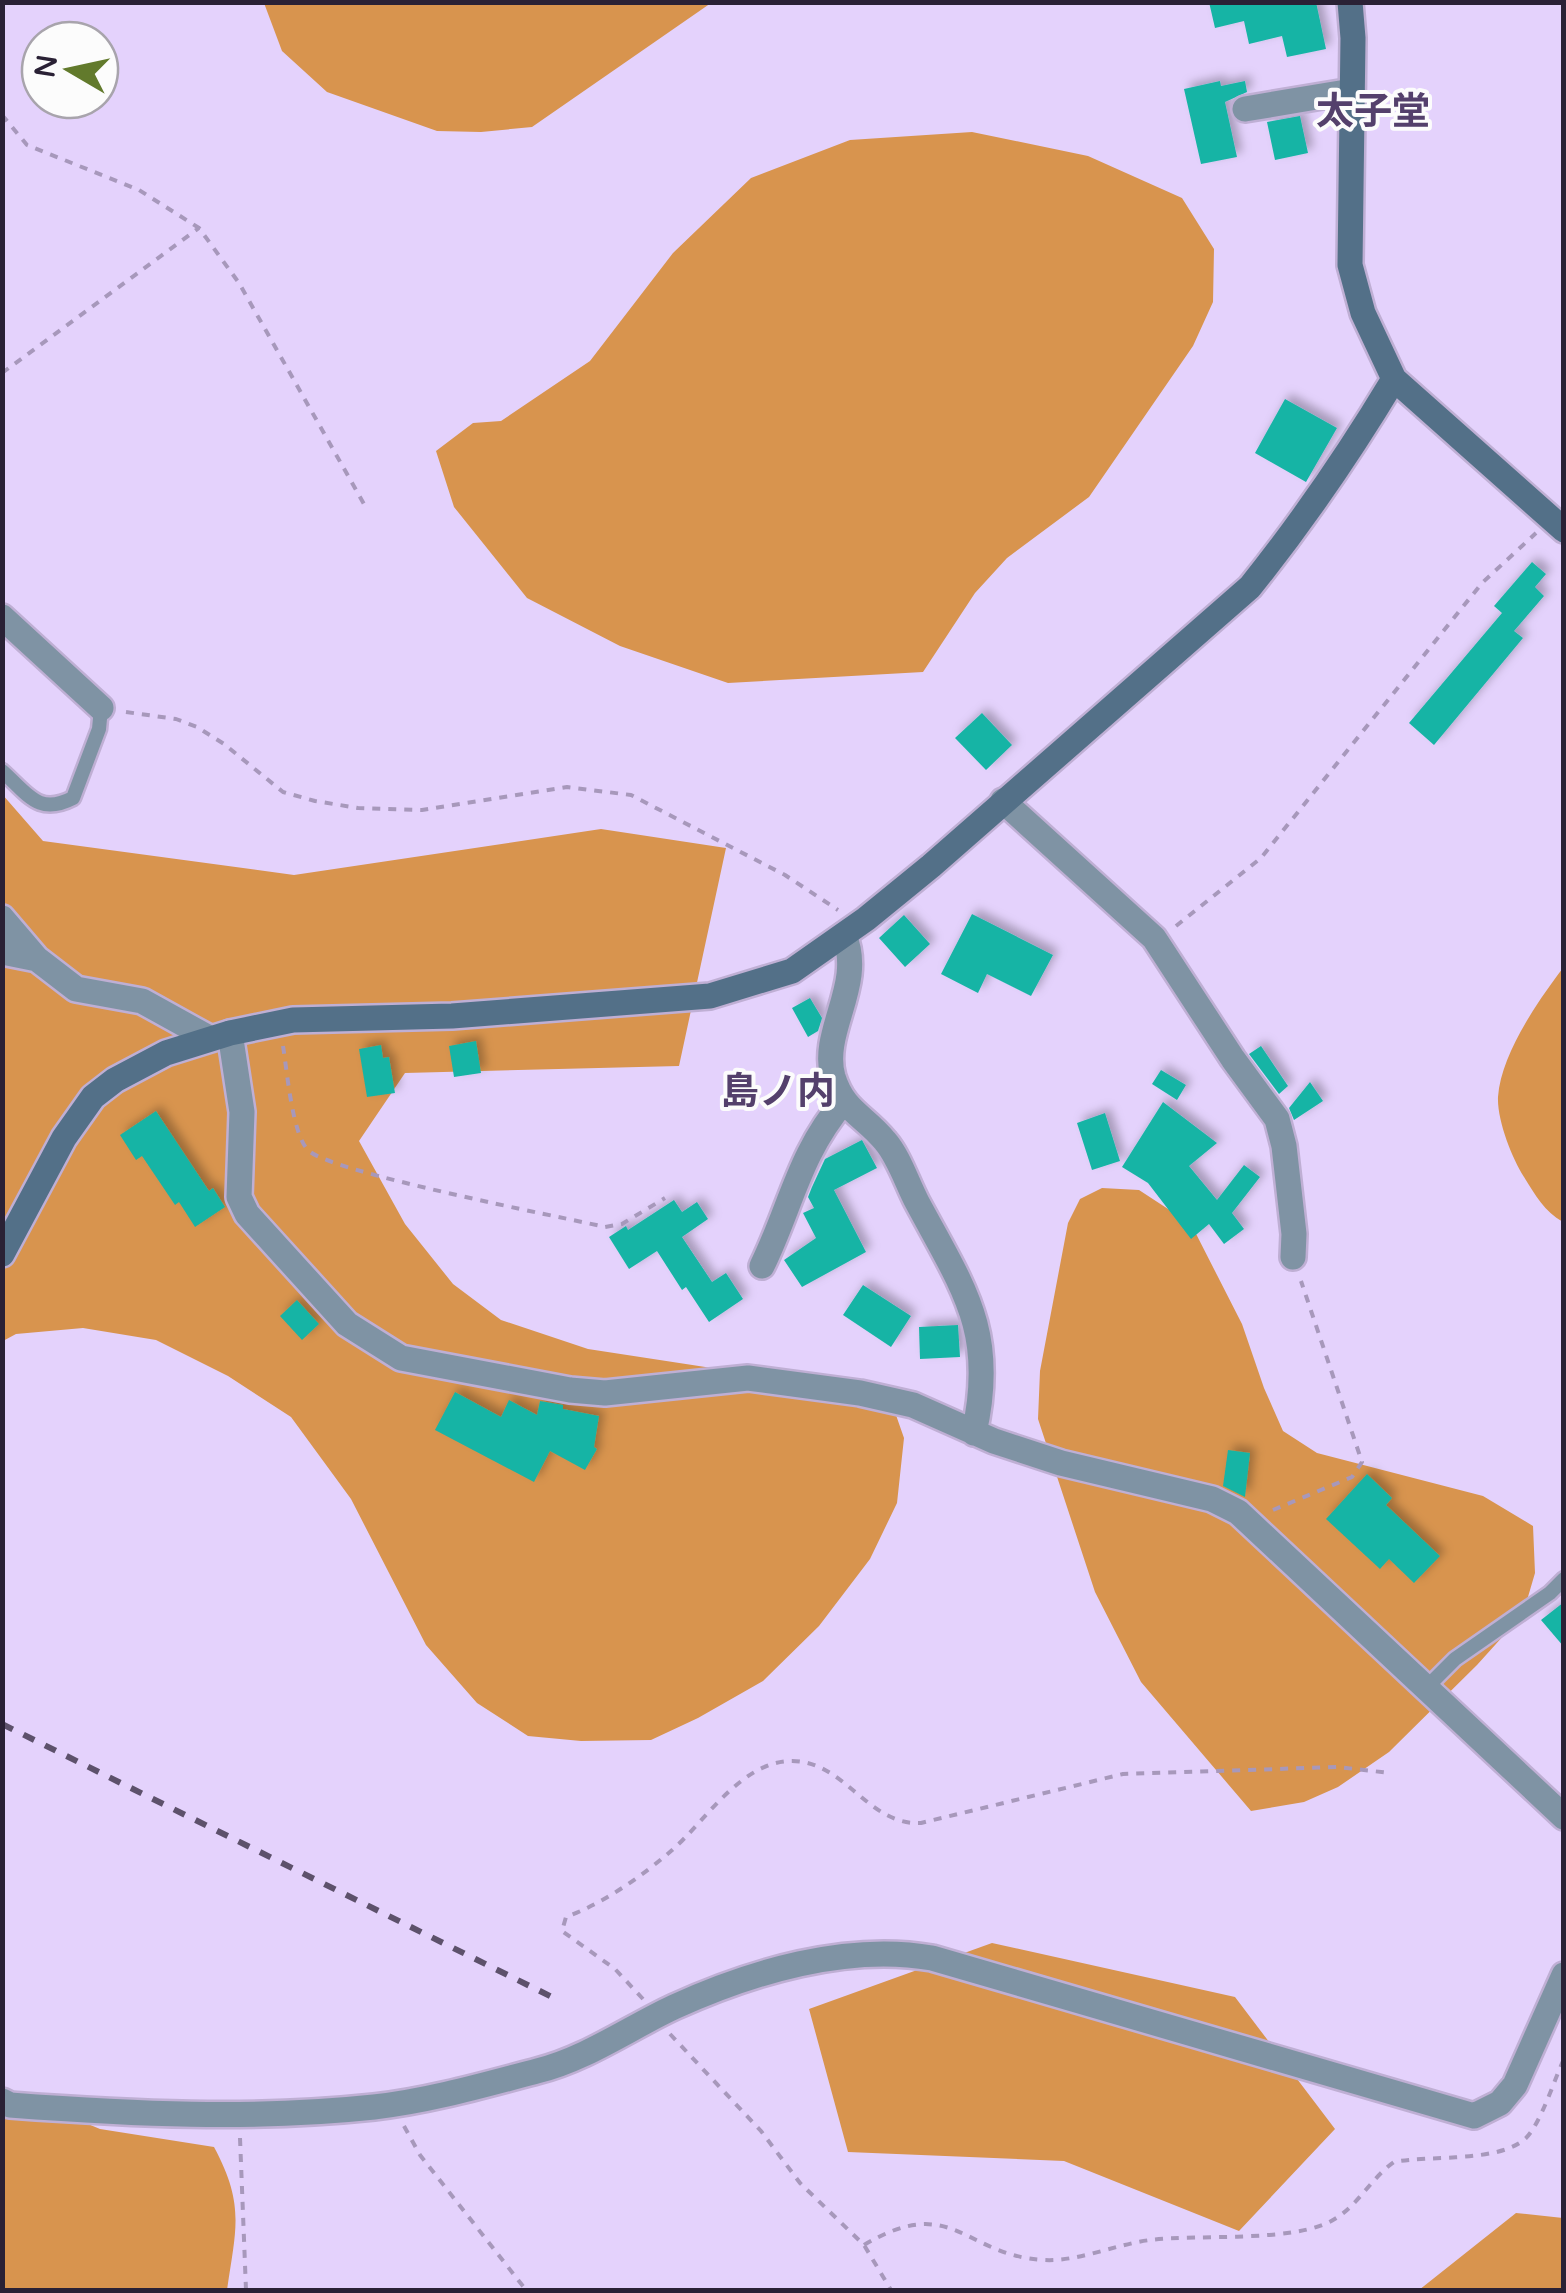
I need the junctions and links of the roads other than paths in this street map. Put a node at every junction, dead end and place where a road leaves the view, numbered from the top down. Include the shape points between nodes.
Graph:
1 (1350, 2) edge
2 (1352, 91) junction
3 (1245, 109) dead end
4 (1394, 380) junction
5 (1558, 526) edge
6 (2, 617) edge
7 (101, 708) joint
8 (2, 771) edge
9 (1003, 802) junction
10 (2, 918) edge
11 (849, 931) junction
12 (2, 952) edge
13 (37, 958) junction
14 (219, 1036) junction
15 (844, 1101) junction
16 (2, 1254) edge
17 (1293, 1257) road end
18 (762, 1266) dead end
19 (974, 1433) junction
20 (1564, 1580) edge
21 (1427, 1687) junction
22 (1564, 1817) edge
23 (1563, 1980) edge
24 (2, 2102) edge

1 - 2 street
2 - 3 street
2 - 4 street via 1350,265 1363,313
4 - 5 street
4 - 9 street via 1250,587
6 - 7 street
7 - 8 lane via 74,798 41,805
9 - 11 street
9 - 17 street via 1154,938 1277,1119
10 - 13 street
11 - 14 street via 792,971 710,996 280,1022
11 - 15 street via 851,966 831,1069
12 - 13 street
13 - 14 street via 76,988 142,1001
14 - 16 street via 152,1060 94,1097 56,1151
14 - 19 street via 242,1112 238,1198 247,1214 347,1324 401,1358 605,1394 748,1378 798,1383 913,1405
15 - 18 street via 808,1151
15 - 19 street via 888,1143 963,1288 984,1360
19 - 21 street via 1061,1463 1212,1499 1238,1512
20 - 21 lane
21 - 22 street
23 - 24 street via 1515,2084 1500,2103 1474,2116 906,1953 794,1966 658,2016 543,2070 396,2103 281,2114 128,2114

